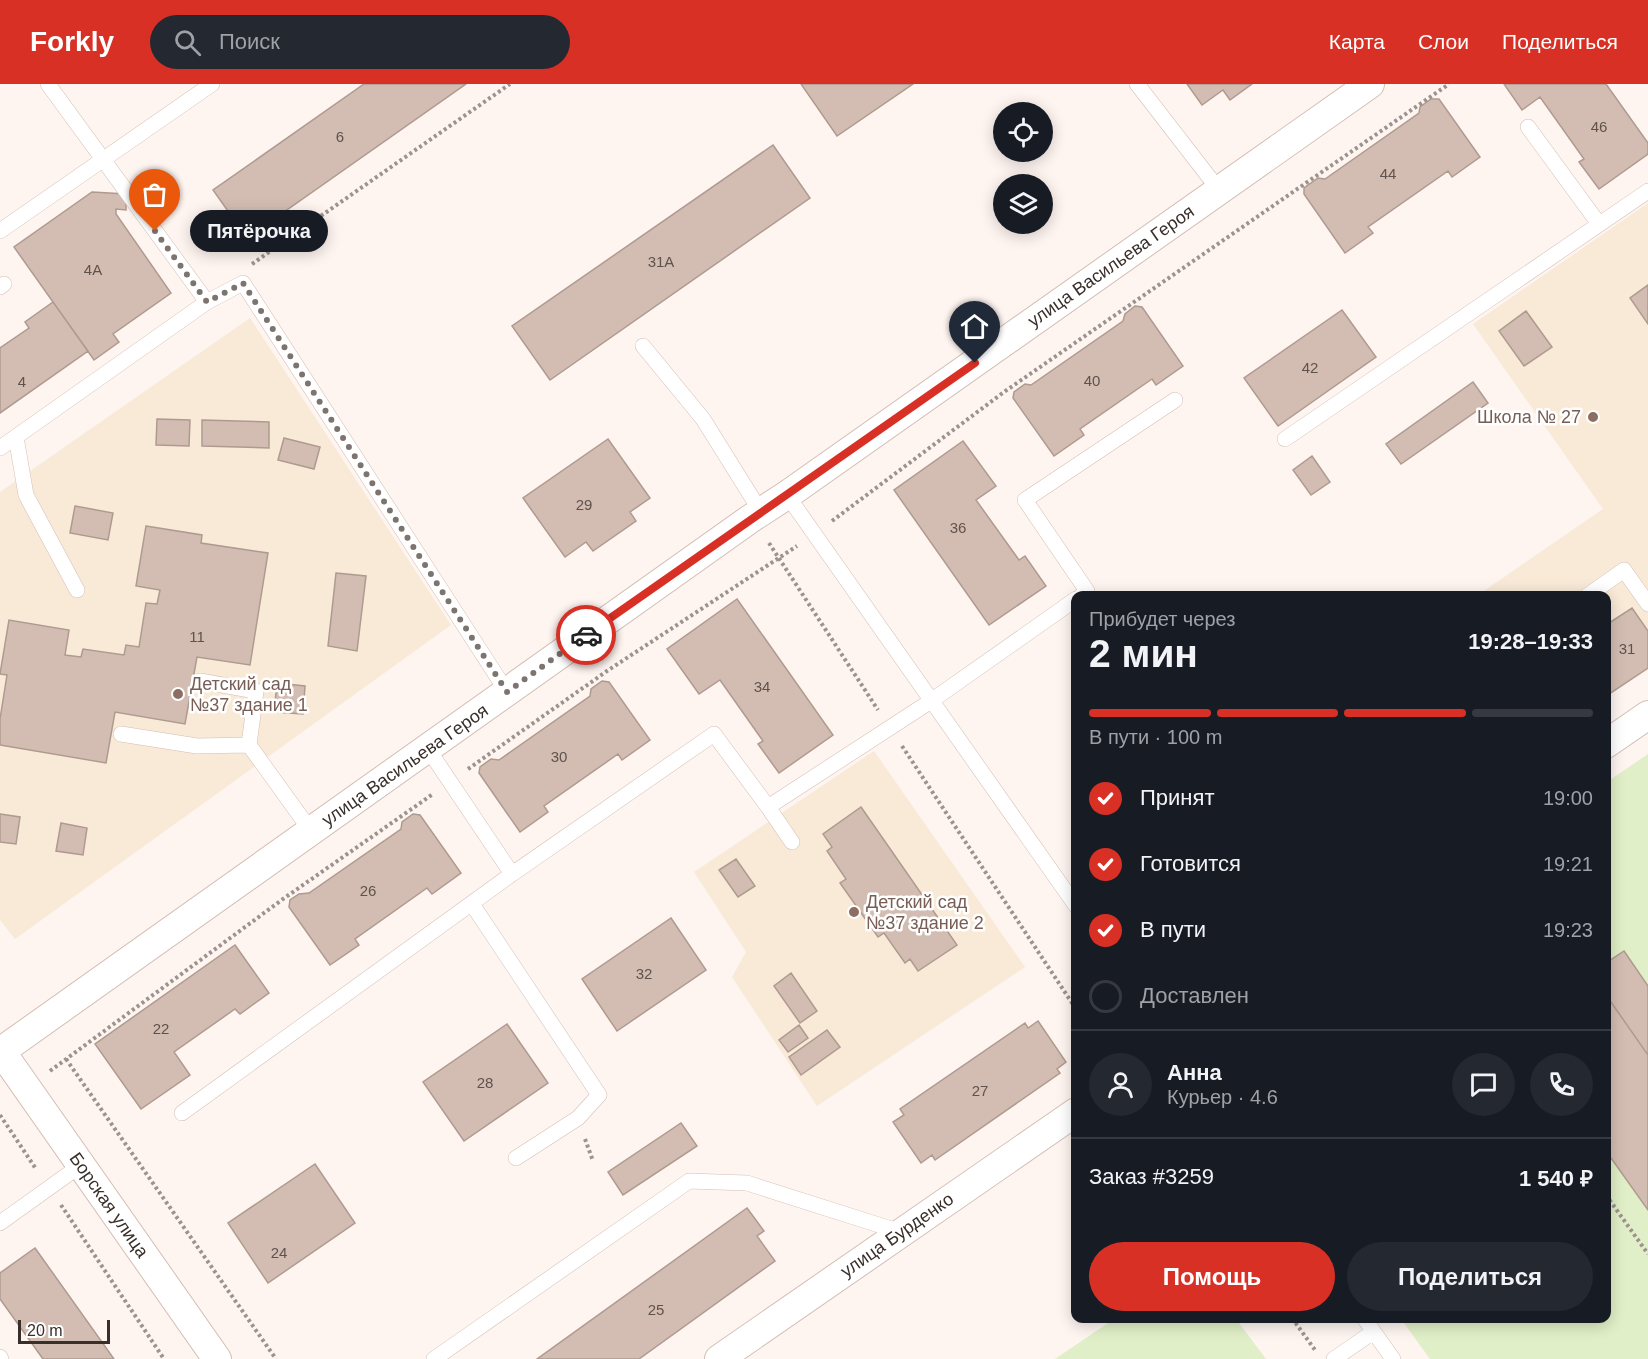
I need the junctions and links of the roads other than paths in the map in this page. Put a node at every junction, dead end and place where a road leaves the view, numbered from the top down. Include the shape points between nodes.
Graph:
1 (48, 84) edge
2 (212, 84) edge
3 (1137, 84) edge
4 (1370, 84) edge
5 (1528, 127) dead end
6 (103, 160) junction
7 (1219, 190) junction
8 (1648, 190) edge
9 (1599, 224) junction
10 (0, 231) edge
11 (207, 302) junction
12 (643, 346) dead end
13 (1174, 400) dead end
14 (16, 436) junction
15 (1285, 439) dead end
16 (0, 448) edge
17 (787, 495) junction
18 (756, 515) junction
19 (77, 590) dead end
20 (1087, 591) edge
21 (1594, 591) edge
22 (1071, 603) edge
23 (1648, 604) edge
24 (200, 681) dead end
25 (507, 692) junction
26 (931, 701) junction
27 (1648, 715) edge
28 (121, 734) dead end
29 (1611, 741) edge
30 (249, 745) junction
31 (428, 749) junction
32 (768, 807) junction
33 (311, 831) junction
34 (792, 842) dead end
35 (512, 874) junction
36 (1071, 899) edge
37 (471, 904) junction
38 (1, 1052) edge
39 (182, 1113) dead end
40 (1071, 1115) edge
41 (516, 1158) dead end
42 (81, 1165) junction
43 (0, 1223) edge
44 (901, 1232) junction
45 (1367, 1323) edge
46 (1373, 1332) junction
47 (217, 1359) edge
48 (434, 1359) edge
49 (719, 1359) edge
50 (1334, 1359) edge
51 (1392, 1359) edge

1 - 6 lane
2 - 6 lane
3 - 7 lane
4 - 7 street, улица Васильева Героя
5 - 9 lane
6 - 10 lane
6 - 11 lane
7 - 17 street, улица Васильева Героя
8 - 9 lane
9 - 15 lane
11 - 14 lane
11 - 25 lane via 243,283
12 - 18 lane via 704,419
13 - 20 lane via 1025,500
14 - 16 lane
14 - 19 lane via 26,495
17 - 18 street, улица Васильева Героя
17 - 26 lane
18 - 25 street, улица Васильева Героя
21 - 23 lane via 1624,570
22 - 26 lane
24 - 30 lane via 256,691
25 - 31 street, улица Васильева Героя
26 - 32 lane
26 - 36 lane
27 - 29 street
28 - 30 lane via 197,746
30 - 33 lane
31 - 33 street, улица Васильева Героя
31 - 35 lane
32 - 34 lane
32 - 35 lane via 714,734
33 - 38 street, улица Васильева Героя
35 - 37 lane
37 - 39 lane
37 - 41 lane via 599,1095 578,1118
38 - 42 street, Борская улица
40 - 44 street, улица Бурденко
42 - 43 lane
42 - 47 street, Борская улица
44 - 48 lane via 747,1183 689,1181
44 - 49 street, улица Бурденко
45 - 46 lane
46 - 50 lane
46 - 51 lane

